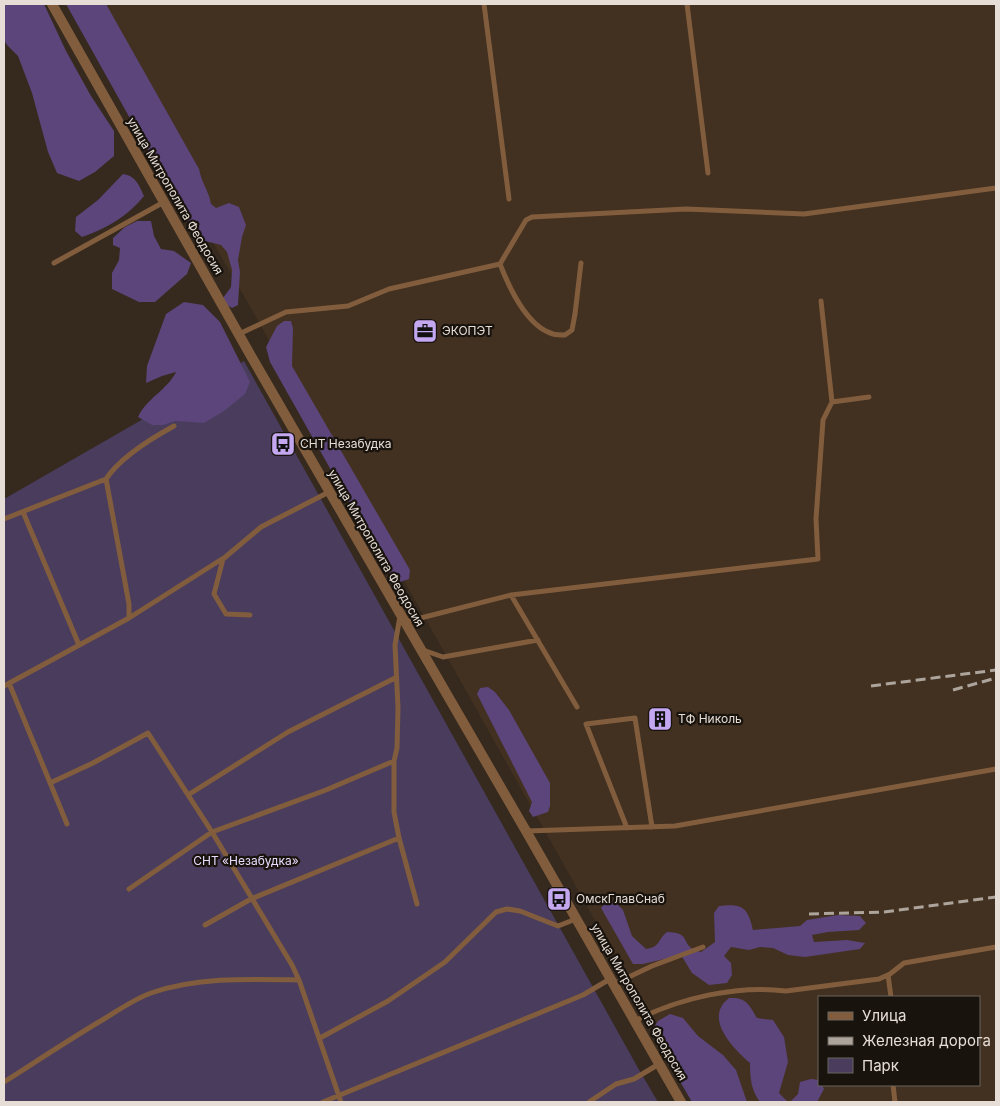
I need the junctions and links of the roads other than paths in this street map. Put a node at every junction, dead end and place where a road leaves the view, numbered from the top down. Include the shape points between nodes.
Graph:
1 (52, 4) edge
2 (484, 4) edge
3 (687, 4) edge
4 (708, 173) dead end
5 (996, 188) edge
6 (509, 200) dead end
7 (164, 201) junction
8 (54, 263) dead end
9 (581, 263) dead end
10 (500, 264) junction
11 (820, 301) dead end
12 (238, 334) junction
13 (869, 397) dead end
14 (832, 402) junction
15 (174, 426) dead end
16 (106, 479) junction
17 (328, 492) junction
18 (23, 512) junction
19 (4, 519) edge
20 (223, 559) junction
21 (511, 595) junction
22 (250, 615) dead end
23 (129, 618) junction
24 (402, 619) junction
25 (538, 640) junction
26 (79, 645) junction
27 (420, 649) junction
28 (395, 678) junction
29 (7, 684) edge
30 (577, 706) dead end
31 (394, 761) junction
32 (996, 769) edge
33 (50, 784) junction
34 (188, 795) junction
35 (66, 824) dead end
36 (652, 827) junction
37 (627, 828) junction
38 (526, 831) junction
39 (212, 832) junction
40 (399, 838) junction
41 (130, 889) dead end
42 (251, 899) junction
43 (417, 904) dead end
44 (577, 919) junction
45 (205, 926) dead end
46 (703, 947) dead end
47 (996, 947) edge
48 (888, 975) junction
49 (299, 980) junction
50 (612, 981) junction
51 (891, 996) edge
52 (635, 1021) junction
53 (320, 1038) junction
54 (660, 1064) junction
55 (4, 1082) edge
56 (893, 1086) edge
57 (339, 1095) junction
58 (323, 1102) edge
59 (341, 1102) edge
60 (589, 1102) edge
61 (681, 1102) edge
62 (895, 1102) edge

1 - 7 street, улица Митрополита Феодосия
2 - 6 lane
3 - 4 lane
5 - 10 lane via 804,214 686,209 532,217 526,220
7 - 8 lane
7 - 12 street, улица Митрополита Феодосия
9 - 10 lane via 572,330 565,335 553,334 538,325 510,289
10 - 12 lane via 389,289 348,306 286,312
11 - 14 lane
12 - 17 street, улица Митрополита Феодосия
13 - 14 lane
14 - 21 lane via 823,420 816,519 818,559
15 - 16 lane via 112,470
16 - 18 lane
16 - 23 lane
17 - 20 lane via 261,527
17 - 24 street, улица Митрополита Феодосия
18 - 19 lane
18 - 26 lane
20 - 22 lane via 214,594 226,614
20 - 23 lane
21 - 24 lane
21 - 25 lane
23 - 26 lane
24 - 27 street, улица Митрополита Феодосия
24 - 28 lane via 394,645
25 - 27 lane via 443,657
25 - 30 lane
26 - 29 lane
27 - 38 street, улица Митрополита Феодосия
28 - 31 lane via 398,708
28 - 34 lane via 288,732
29 - 33 lane
31 - 39 lane
31 - 40 lane via 394,812
32 - 36 lane via 675,826
33 - 34 lane via 148,733
33 - 35 lane
34 - 39 lane
36 - 37 lane
36 - 37 lane via 635,718 586,724
37 - 38 lane
38 - 44 street, улица Митрополита Феодосия
39 - 41 lane
39 - 42 lane
40 - 42 lane
40 - 43 lane
42 - 45 lane
42 - 49 lane
44 - 50 street, улица Митрополита Феодосия
44 - 53 lane via 558,926 520,911 507,909 496,912 445,962 388,1001
46 - 50 lane
47 - 48 lane via 904,963
48 - 51 lane
48 - 52 lane via 879,979 786,991 740,990 674,1003
49 - 53 lane
49 - 55 lane via 213,981 150,994 73,1037
50 - 52 street, улица Митрополита Феодосия
50 - 57 lane
52 - 54 street, улица Митрополита Феодосия
53 - 57 lane
54 - 60 lane via 634,1079 616,1084
54 - 61 street, улица Митрополита Феодосия
56 - 62 lane
57 - 58 lane
57 - 59 lane

